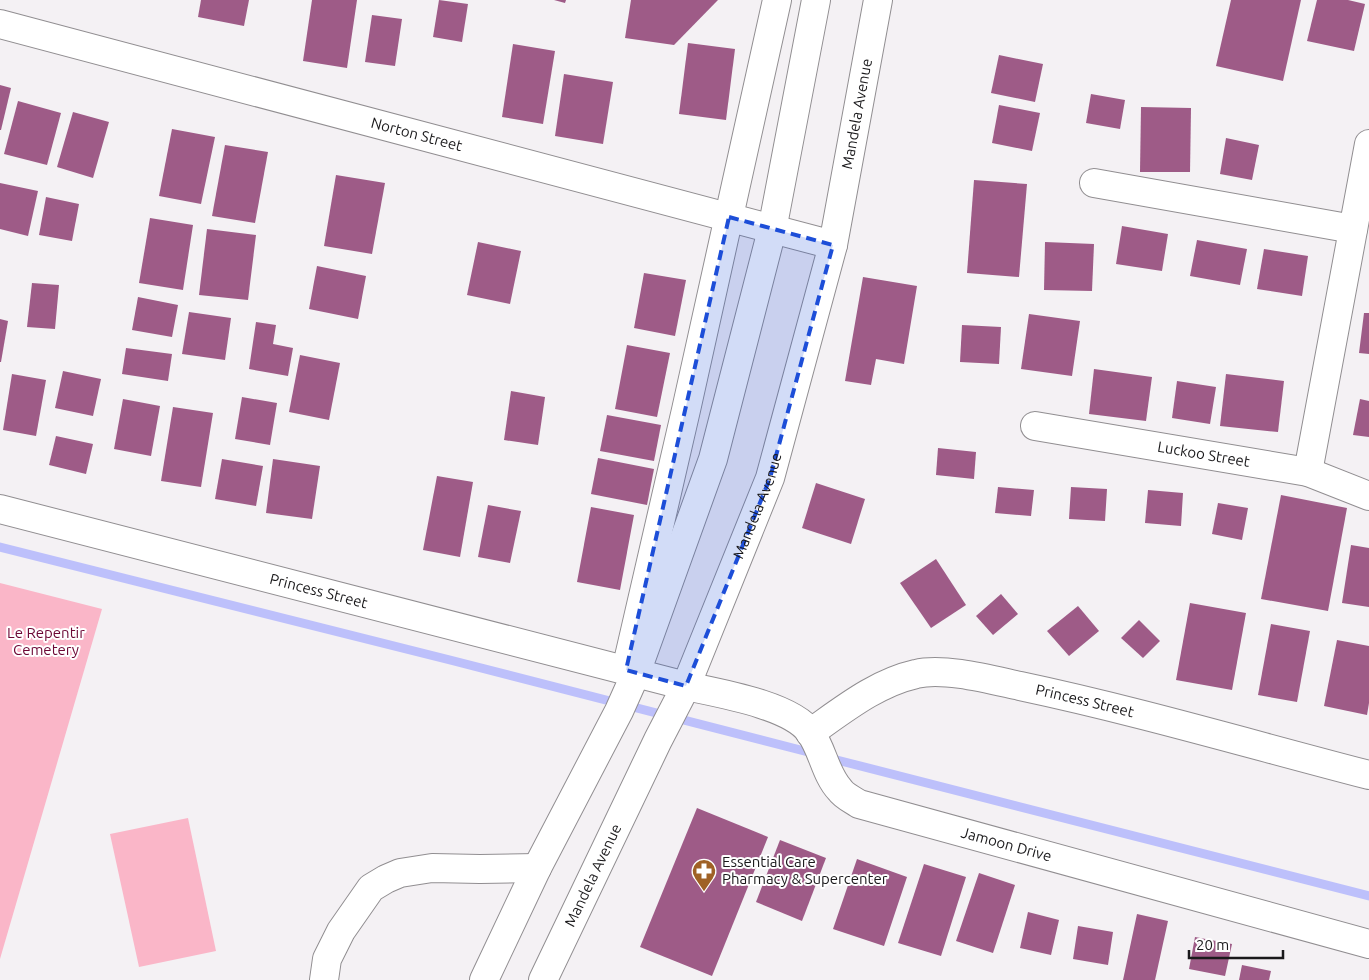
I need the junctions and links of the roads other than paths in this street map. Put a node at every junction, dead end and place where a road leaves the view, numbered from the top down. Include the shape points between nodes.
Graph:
1 (777, 0) edge
2 (816, 0) edge
3 (878, 0) edge
4 (0, 24) edge
5 (1369, 144) edge
6 (1094, 184) dead end
7 (729, 217) junction
8 (1353, 229) junction
9 (772, 230) junction
10 (833, 244) junction
11 (1035, 426) dead end
12 (1308, 472) junction
13 (1369, 496) edge
14 (0, 508) edge
15 (627, 686) junction
16 (686, 686) junction
17 (813, 738) junction
18 (1369, 775) edge
19 (537, 868) junction
20 (1369, 944) edge
21 (324, 980) edge
22 (484, 980) edge
23 (543, 980) edge

1 - 7 street
2 - 9 street
3 - 10 street, Mandela Avenue
4 - 7 street, Norton Street
5 - 8 street
6 - 8 street
7 - 9 street, Norton Street
7 - 15 street
8 - 12 street
9 - 10 street, Norton Street
9 - 15 street via 713,459
10 - 16 street, Mandela Avenue via 770,478
11 - 12 street, Luckoo Street
12 - 13 street, Luckoo Street
14 - 15 street, Princess Street
15 - 16 street, Princess Street
15 - 19 street
16 - 17 street, Jamoon Drive via 743,698 783,713 802,723
16 - 23 street, Mandela Avenue
17 - 18 street, Princess Street via 867,694 889,683 917,674 965,675 1064,695
17 - 20 street, Jamoon Drive via 840,792 858,804
19 - 21 street via 432,868 386,879 371,888 341,931 327,959
19 - 22 street

